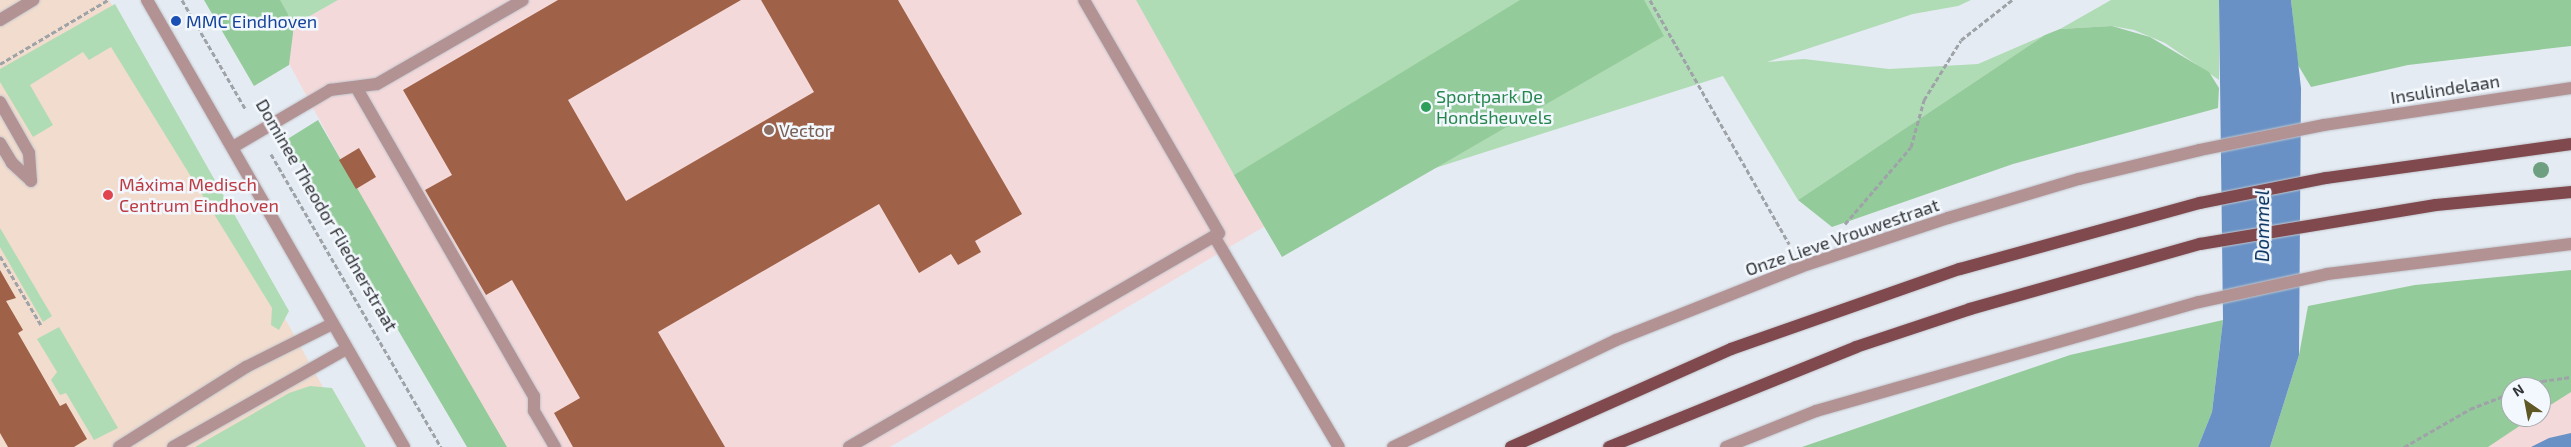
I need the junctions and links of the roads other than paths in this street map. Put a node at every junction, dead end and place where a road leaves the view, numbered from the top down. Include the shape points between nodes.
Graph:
1 (33, 0) edge
2 (147, 0) edge
3 (523, 0) edge
4 (1084, 0) edge
5 (0, 20) edge
6 (356, 87) junction
7 (2571, 88) edge
8 (0, 102) edge
9 (2324, 125) joint
10 (0, 143) edge
11 (2571, 144) edge
12 (233, 147) junction
13 (2571, 192) edge
14 (1214, 236) junction
15 (2571, 244) edge
16 (332, 324) junction
17 (346, 349) junction
18 (119, 447) edge
19 (173, 447) edge
20 (404, 447) edge
21 (555, 447) edge
22 (849, 447) edge
23 (1339, 447) edge
24 (1393, 447) edge
25 (1511, 447) edge
26 (1609, 447) edge
27 (1726, 447) edge

1 - 5 street
2 - 12 street
3 - 6 street via 377,84
4 - 14 street via 1219,233
6 - 12 street via 330,90
6 - 21 street via 534,396 534,412
7 - 9 street, Insulindelaan
8 - 10 street via 29,154 31,181 12,163
9 - 24 street, Onze Lieve Vrouwestraat via 2200,150 2079,180 1948,218 1800,267 1616,340
11 - 25 main road via 2326,178 2200,203 1960,269 1844,307 1658,380
12 - 16 street
13 - 26 main road via 2436,205 2200,244 1970,309 1856,347
14 - 22 street
14 - 23 street
15 - 27 street via 2327,274 2199,302 1816,411
16 - 17 street
16 - 18 street via 246,368
17 - 19 street
17 - 20 street

